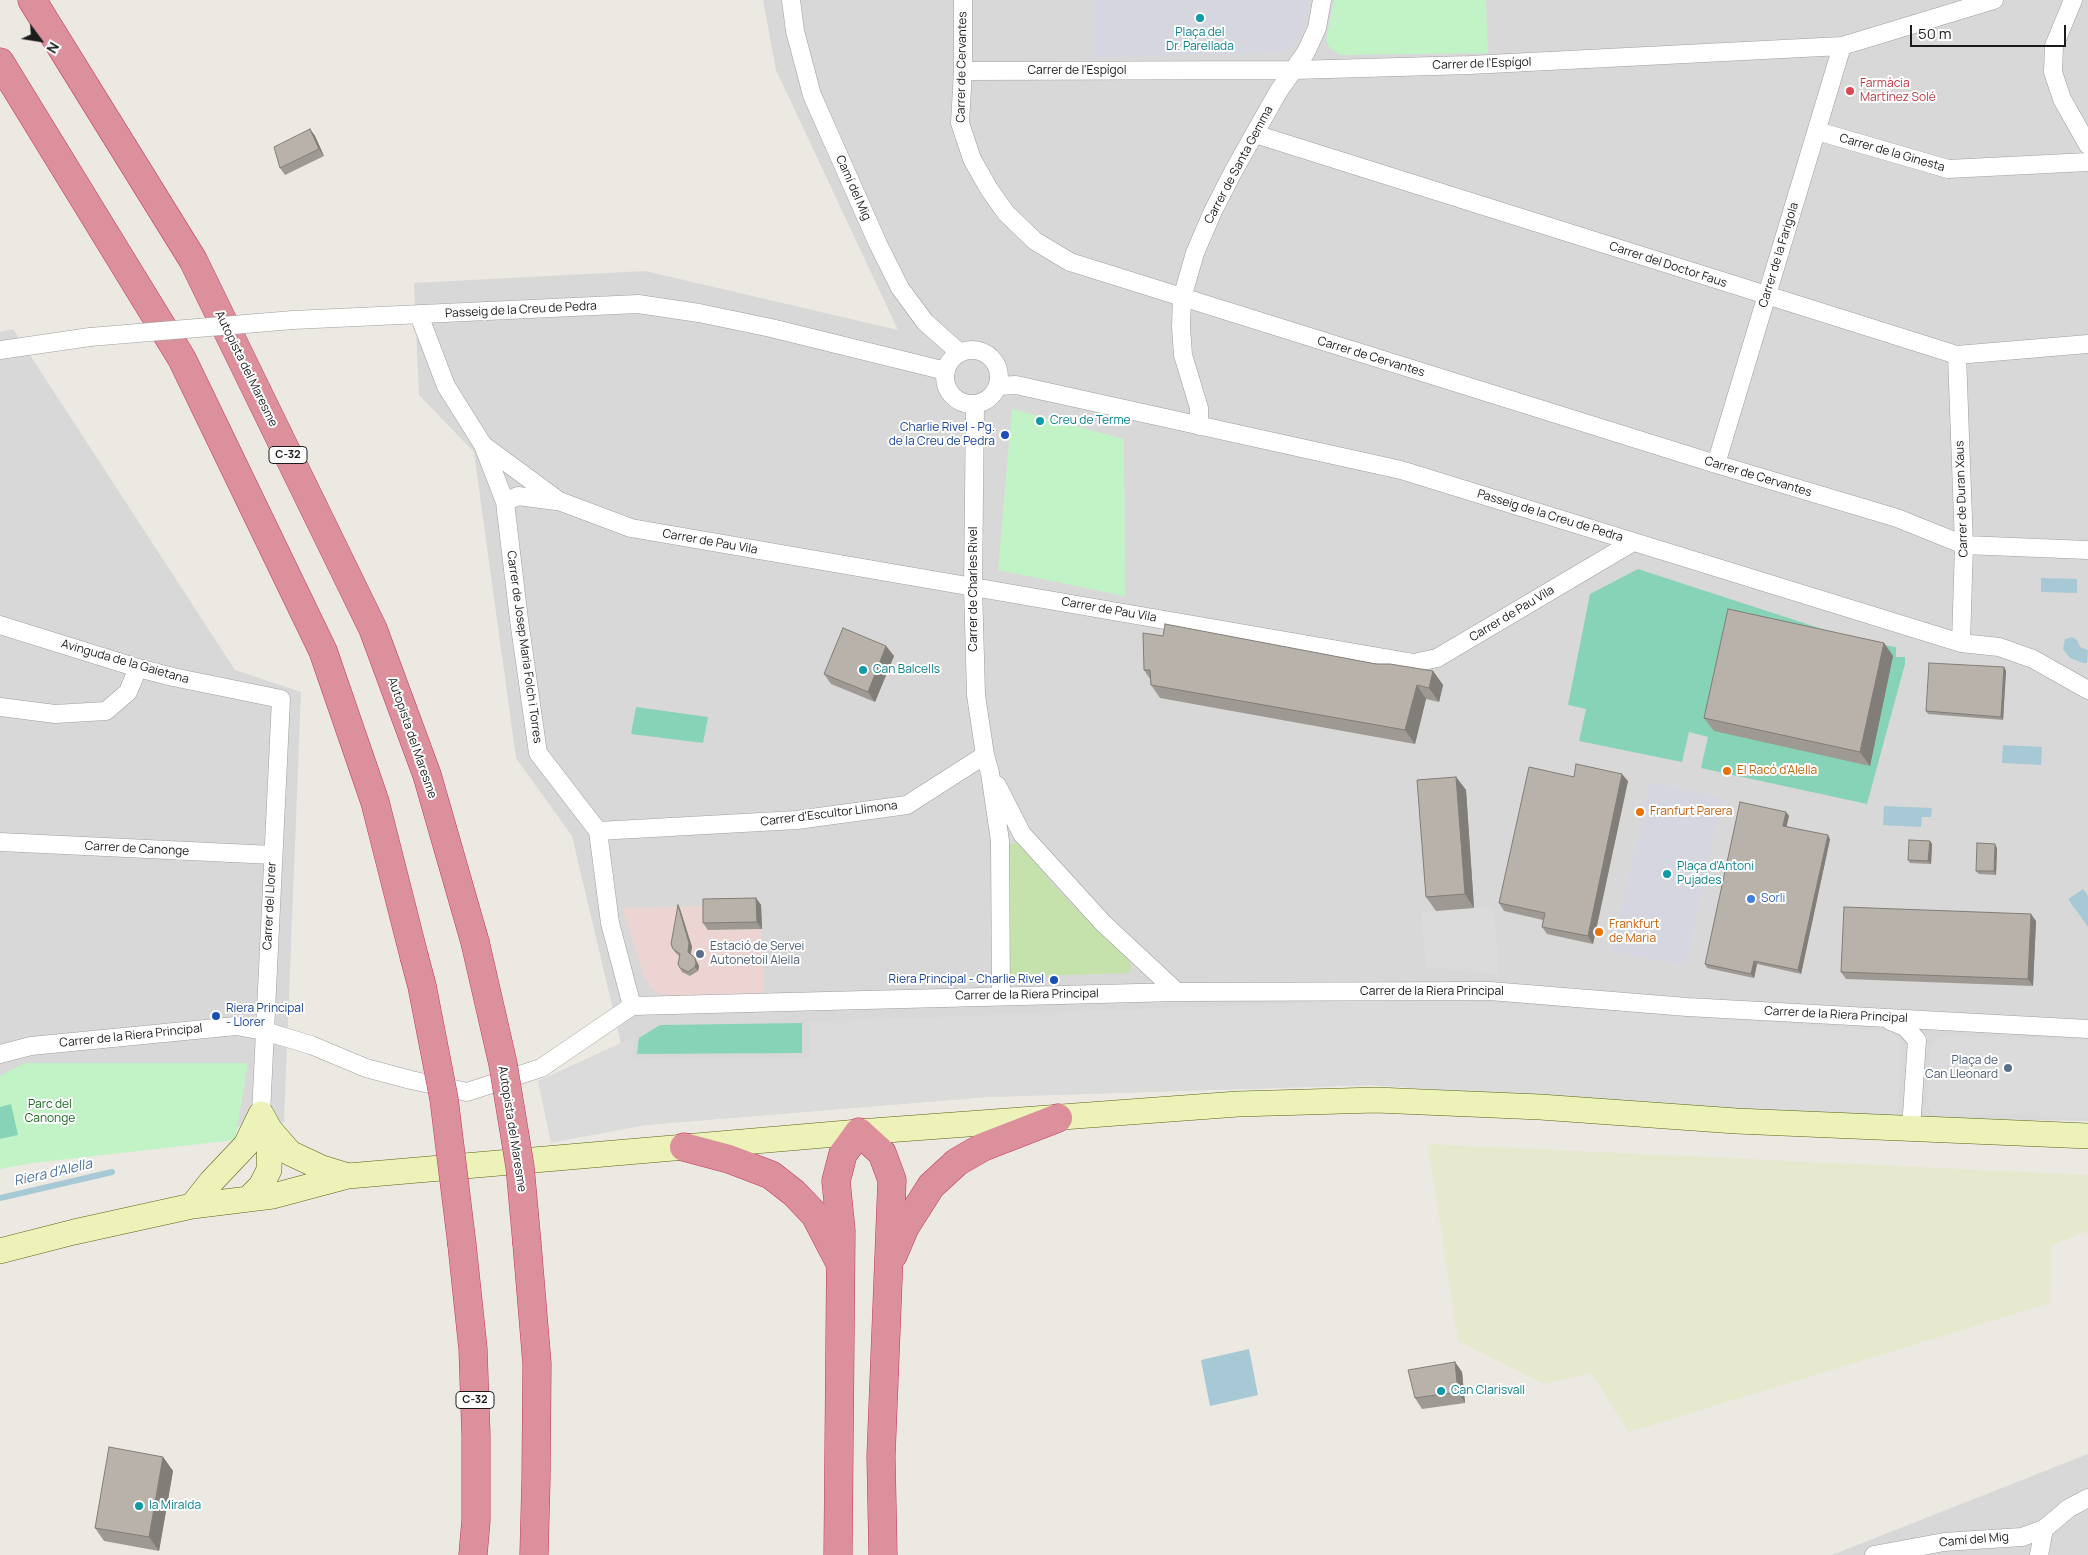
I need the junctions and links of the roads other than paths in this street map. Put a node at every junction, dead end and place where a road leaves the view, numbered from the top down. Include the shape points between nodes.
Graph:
1 (32, 0) edge
2 (791, 0) edge
3 (963, 0) edge
4 (1322, 0) edge
5 (1994, 0) edge
6 (2073, 0) edge
7 (1842, 46) junction
8 (0, 62) edge
9 (1294, 70) junction
10 (963, 71) junction
11 (1817, 131) junction
12 (1255, 134) junction
13 (2088, 145) edge
14 (2088, 162) edge
15 (1766, 296) junction
16 (1182, 298) junction
17 (419, 315) junction
18 (2088, 344) edge
19 (0, 350) edge
20 (960, 353) junction
21 (1957, 355) junction
22 (946, 371) junction
23 (998, 386) junction
24 (975, 404) junction
25 (1199, 426) junction
26 (484, 445) junction
27 (1716, 464) junction
28 (559, 501) junction
29 (506, 502) junction
30 (1634, 542) junction
31 (1964, 546) junction
32 (2088, 550) edge
33 (972, 587) junction
34 (0, 625) edge
35 (1961, 642) junction
36 (138, 668) junction
37 (2088, 690) edge
38 (281, 699) joint
39 (0, 706) edge
40 (985, 755) junction
41 (990, 773) junction
42 (598, 832) junction
43 (1022, 834) junction
44 (1000, 841) junction
45 (0, 842) edge
46 (273, 855) junction
47 (1177, 992) junction
48 (1001, 996) junction
49 (632, 1006) junction
50 (1880, 1018) junction
51 (1954, 1022) junction
52 (2088, 1029) edge
53 (264, 1031) junction
54 (1917, 1040) junction
55 (0, 1054) edge
56 (1058, 1118) junction
57 (265, 1122) junction
58 (1911, 1129) junction
59 (859, 1132) junction
60 (2088, 1136) edge
61 (246, 1145) junction
62 (684, 1146) junction
63 (348, 1176) junction
64 (261, 1194) junction
65 (192, 1206) junction
66 (0, 1250) edge
67 (841, 1265) junction
68 (888, 1268) junction
69 (2088, 1498) edge
70 (2044, 1529) junction
71 (881, 1551) edge
72 (472, 1555) edge
73 (534, 1555) edge
74 (838, 1555) edge
75 (1874, 1555) edge
76 (2039, 1555) edge

1 - 73 highway, Autopista del Maresme / C-32, bridge via 193,260 373,629 427,775 475,942 503,1064 520,1167 536,1364
2 - 20 street, Camí del Mig via 795,31 812,95 900,288 925,322
3 - 10 street, Carrer de Cervantes
4 - 9 street, Carrer de Santa Gemma via 1317,28
5 - 7 street, Carrer de l'Espígol
6 - 13 street via 2054,46 2053,72 2062,99
7 - 9 street, Carrer de l'Espígol via 1470,65
7 - 11 street, Carrer de la Farigola
8 - 72 highway, C-32, bridge via 182,359 323,651 375,802 422,986 444,1099 473,1348 476,1520
9 - 10 street, Carrer de l'Espígol
9 - 12 street, Carrer de Santa Gemma
10 - 16 street, Carrer de Cervantes via 960,122 972,159 1006,213 1035,241 1070,262
11 - 14 street, Carrer de la Ginesta via 1948,169
11 - 15 street, Carrer de la Farigola
12 - 15 street, Carrer del Doctor Faus
12 - 16 street, Carrer de Santa Gemma via 1213,210 1195,253
15 - 21 street, Carrer del Doctor Faus
15 - 27 street, Carrer de la Farigola
16 - 25 street, Carrer de Santa Gemma via 1183,355 1200,408
16 - 27 street, Carrer de Cervantes
17 - 19 street, Passeig de la Creu de Pedra, bridge via 293,320 90,337
17 - 22 street, Passeig de la Creu de Pedra via 638,304 771,328
17 - 26 street, Carrer de Josep Maria Folch i Torres via 446,386
18 - 21 street, Carrer del Doctor Faus
20 - 22 street
20 - 23 street via 979,350 991,357 997,364
21 - 31 street, Carrer de Duran Xaus
22 - 24 street via 951,394 958,400
23 - 24 street via 992,396
23 - 25 street, Passeig de la Creu de Pedra via 1016,385
24 - 33 street, Carrer de Charles Rivel
25 - 30 street, Passeig de la Creu de Pedra via 1401,470
26 - 28 street, Carrer de Pau Vila
26 - 29 street, Carrer de Josep Maria Folch i Torres
27 - 31 street, Carrer de Cervantes via 1897,518
28 - 29 street, Carrer de Pau Vila via 518,496
28 - 33 street, Carrer de Pau Vila via 631,528
29 - 42 street, Carrer de Josep Maria Folch i Torres via 538,753
30 - 33 street, Carrer de Pau Vila via 1437,658 1414,663
30 - 35 street, Passeig de la Creu de Pedra
31 - 32 street
31 - 35 street, Carrer de Duran Xaus
33 - 40 street, Carrer de Charles Rivel via 976,695
34 - 36 street, Avinguda de la Gaietana
35 - 37 street, Passeig de la Creu de Pedra via 1999,647 2033,658
36 - 38 street, Avinguda de la Gaietana
36 - 39 street via 128,692 106,711 55,714
38 - 46 street, Carrer del Llorer
40 - 41 street, Carrer de Charles Rivel
40 - 42 street, Carrer d'Escultor Llimona via 907,805 797,820
41 - 43 street, Carrer de Charles Rivel
41 - 44 street, Carrer de Charles Rivel
42 - 49 street, Carrer de Josep Maria Folch i Torres via 610,922
43 - 44 street
43 - 47 street, Carrer de Charles Rivel via 1103,923
44 - 48 street, Carrer de Charles Rivel
45 - 46 street, Carrer de Canonge
46 - 53 street, Carrer del Llorer
47 - 48 street, Carrer de la Riera Principal
47 - 50 street, Carrer de la Riera Principal via 1490,991
48 - 49 street, Carrer de la Riera Principal
49 - 53 street, Carrer de la Riera Principal via 541,1068 467,1092 366,1068 311,1045
50 - 51 street, Carrer de la Riera Principal
50 - 54 street via 1905,1027
51 - 52 street, Carrer de la Riera Principal
51 - 54 street
53 - 55 street, Carrer de la Riera Principal via 236,1026 31,1046
53 - 57 street, Carrer del Llorer
54 - 58 street
56 - 58 main road via 1238,1104 1376,1100
56 - 59 main road
56 - 68 highway via 984,1147 958,1162 931,1186 905,1227
57 - 61 main road
57 - 63 main road via 290,1153
57 - 64 main road via 269,1170
58 - 60 main road
59 - 62 main road
59 - 67 highway via 843,1154 836,1181 842,1231
59 - 68 highway via 882,1153 892,1180
61 - 64 main road via 245,1170
61 - 65 main road
62 - 63 main road
62 - 67 highway via 771,1175 815,1215
63 - 64 main road
64 - 65 main road
65 - 66 main road
67 - 74 highway
68 - 71 highway
69 - 70 street, Camí del Mig via 2069,1508
70 - 75 street, Camí del Mig via 2022,1537 1944,1542
70 - 76 street

